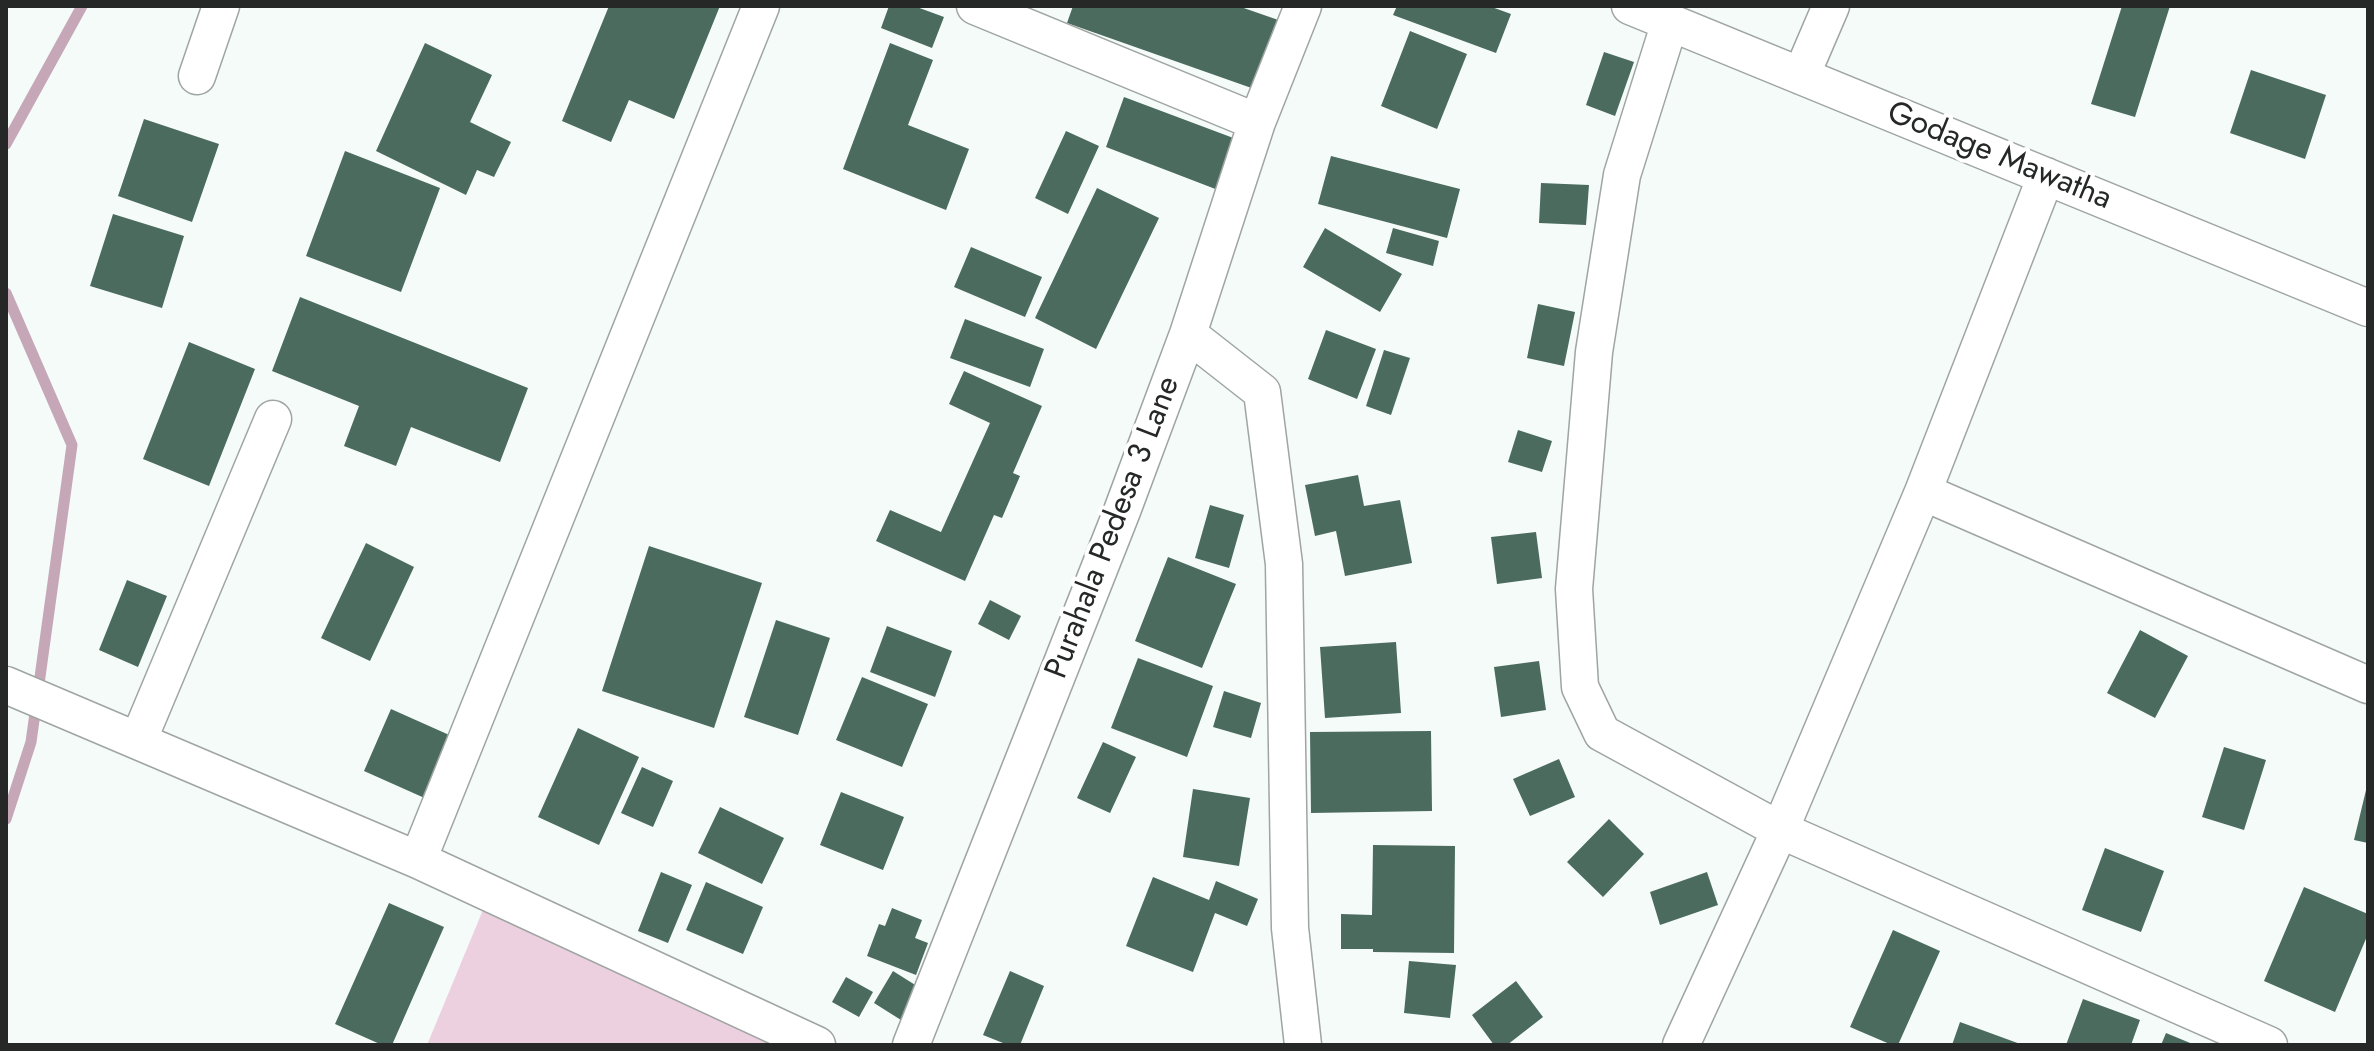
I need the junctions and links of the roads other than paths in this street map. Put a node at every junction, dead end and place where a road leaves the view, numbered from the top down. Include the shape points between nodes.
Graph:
1 (221, 6) edge
2 (761, 6) edge
3 (975, 6) edge
4 (1303, 6) edge
5 (1630, 6) edge
6 (1831, 6) edge
7 (1670, 22) junction
8 (197, 76) dead end
9 (1801, 76) junction
10 (1257, 122) junction
11 (2046, 176) junction
12 (2368, 308) edge
13 (1188, 334) junction
14 (273, 419) dead end
15 (1923, 492) junction
16 (6, 685) edge
17 (2368, 685) edge
18 (138, 741) junction
19 (1780, 830) junction
20 (418, 860) junction
21 (817, 1045) edge
22 (911, 1045) edge
23 (1303, 1045) edge
24 (1681, 1045) edge
25 (2269, 1045) edge

1 - 8 street
2 - 20 street
3 - 10 street
4 - 10 street, Purahala Pedesa 3 Lane
5 - 7 street, Godage Mawatha
6 - 9 street
7 - 9 street, Godage Mawatha
7 - 19 street via 1622,175 1594,352 1574,589 1580,687 1602,733
9 - 11 street, Godage Mawatha
10 - 13 street, Purahala Pedesa 3 Lane
11 - 12 street, Godage Mawatha
11 - 15 street
13 - 22 street, Purahala Pedesa 3 Lane
13 - 23 street via 1262,392 1284,564 1290,928
14 - 18 street
15 - 17 street
15 - 19 street
16 - 18 street
18 - 20 street
19 - 24 street
19 - 25 street
20 - 21 street

